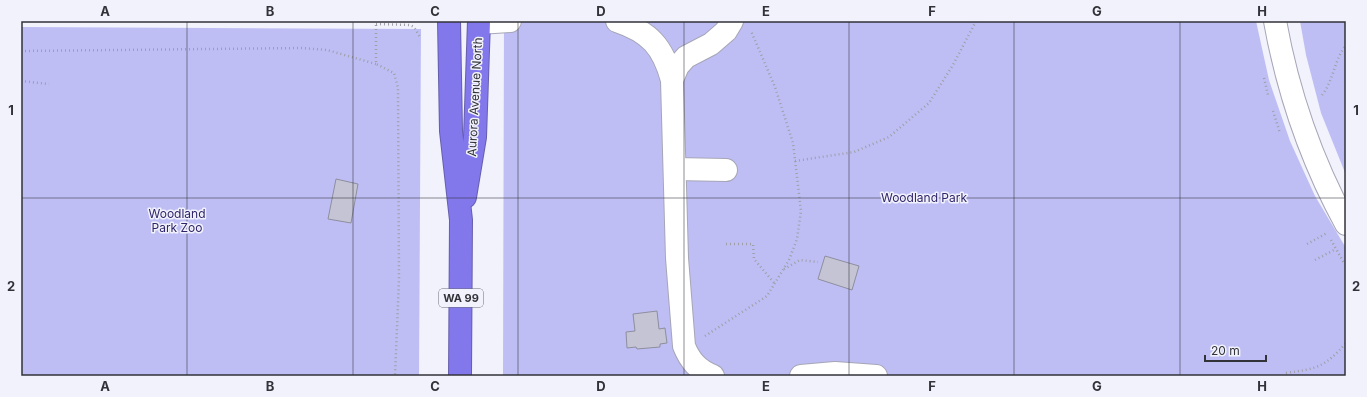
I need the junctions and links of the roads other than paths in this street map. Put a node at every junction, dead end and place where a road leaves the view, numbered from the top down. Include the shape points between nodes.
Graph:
1 (449, 21) edge
2 (510, 21) edge
3 (617, 21) edge
4 (1275, 21) edge
5 (479, 22) edge
6 (740, 24) edge
7 (672, 80) junction
8 (675, 169) junction
9 (726, 170) dead end
10 (461, 220) junction
11 (1337, 229) edge
12 (460, 376) edge
13 (713, 376) edge
14 (801, 376) edge
15 (876, 376) edge

1 - 10 highway, Aurora Avenue North / WA 99 via 451,131
2 - 5 street
3 - 7 street via 640,30 651,38 666,59
4 - 11 street via 1282,60 1302,128 1318,168
5 - 10 highway, Aurora Avenue North / WA 99 via 475,137
6 - 7 street via 686,57 678,66
7 - 8 street
8 - 9 street
8 - 13 street via 677,258 684,346 688,357 696,366
10 - 12 highway, Aurora Avenue North / WA 99
14 - 15 street via 835,373

